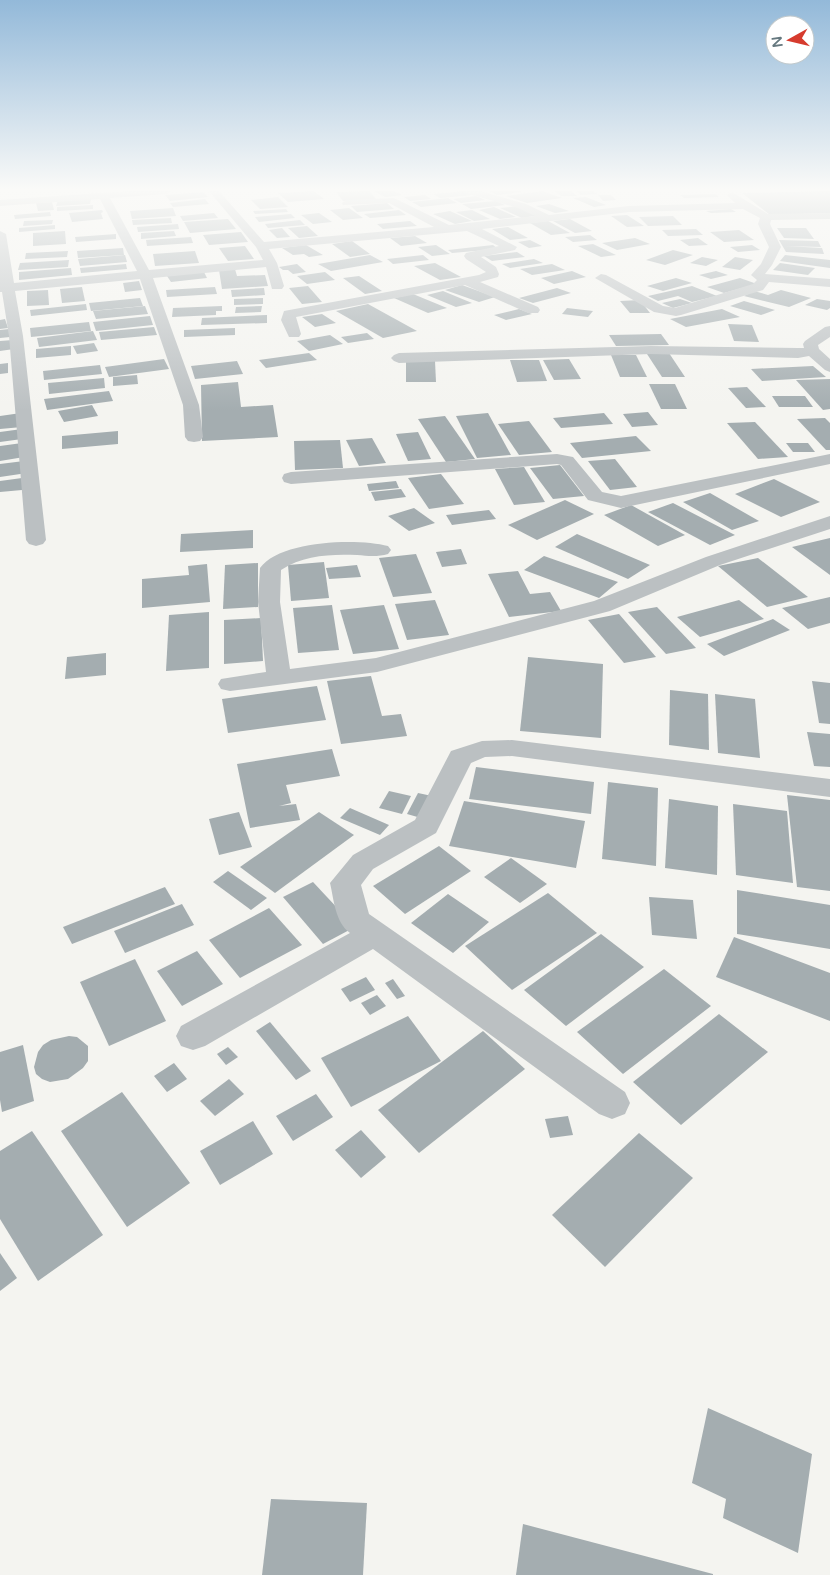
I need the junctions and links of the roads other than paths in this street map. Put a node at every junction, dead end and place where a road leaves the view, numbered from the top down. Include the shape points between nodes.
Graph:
1 (2, 264) edge
2 (140, 264) edge
3 (254, 264) edge
4 (271, 264) edge
5 (483, 264) edge
6 (766, 264) edge
7 (145, 274) junction
8 (601, 278) dead end
9 (764, 278) junction
10 (466, 281) junction
11 (830, 284) edge
12 (277, 286) dead end
13 (4, 288) edge
14 (533, 310) dead end
15 (830, 330) edge
16 (294, 334) dead end
17 (812, 351) junction
18 (400, 358) dead end
19 (830, 367) edge
20 (194, 437) dead end
21 (830, 460) edge
22 (291, 478) dead end
23 (830, 522) edge
24 (36, 540) dead end
25 (381, 550) dead end
26 (279, 678) junction
27 (230, 684) dead end
28 (830, 788) edge
29 (374, 934) junction
30 (193, 1036) dead end
31 (612, 1103) dead end

1 - 13 street
2 - 7 street
3 - 7 street
4 - 12 street
5 - 10 street via 493,274
6 - 9 street via 757,275
7 - 13 street
7 - 20 street via 189,398
8 - 9 street via 659,309 676,312 758,288
9 - 11 street
10 - 14 street
10 - 16 street via 289,314
13 - 24 street via 16,336
15 - 17 street via 810,344
17 - 18 street via 651,350
17 - 19 street
21 - 22 street via 621,502 595,496 567,461 557,459
23 - 26 street via 713,561 602,606 376,665
25 - 26 street via 303,552 282,559 271,568 269,602
26 - 27 street
28 - 29 street via 512,748 482,749 460,757 426,826 363,862 345,883 355,920
29 - 30 street
29 - 31 street

